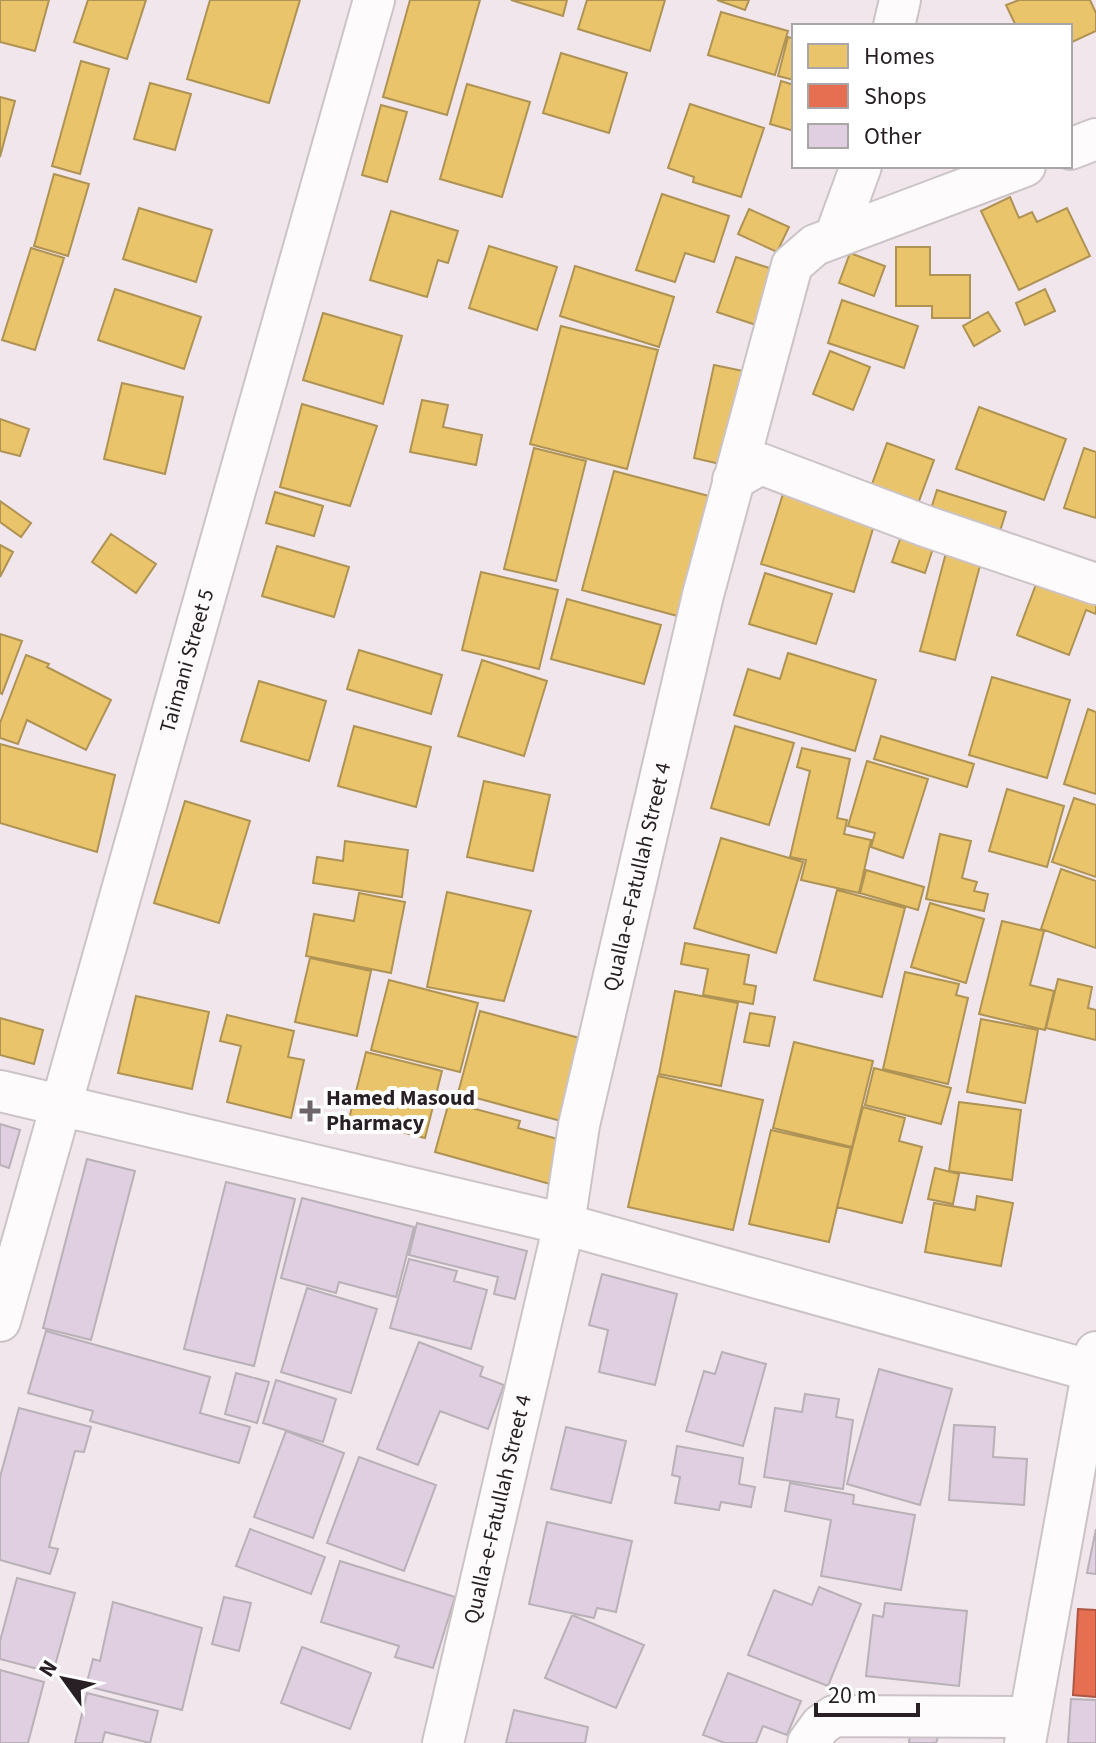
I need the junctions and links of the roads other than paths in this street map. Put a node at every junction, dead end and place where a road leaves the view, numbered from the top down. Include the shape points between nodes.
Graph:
1 (374, 0) edge
2 (900, 0) edge
3 (894, 24) edge
4 (1096, 139) edge
5 (1072, 148) edge
6 (860, 168) edge
7 (1020, 168) edge
8 (835, 237) junction
9 (733, 480) junction
10 (1096, 584) edge
11 (0, 1091) edge
12 (59, 1105) junction
13 (564, 1224) junction
14 (0, 1321) edge
15 (1095, 1365) edge
16 (1026, 1730) edge
17 (443, 1743) edge
18 (808, 1743) edge

1 - 12 street, Taimani Street 5
2 - 3 street
4 - 5 street
6 - 8 street
7 - 8 street, Qualla-e-Fatullah Street 4
8 - 9 street, Qualla-e-Fatullah Street 4 via 815,245 792,265
9 - 10 street via 761,464 781,469 925,526
9 - 13 street, Qualla-e-Fatullah Street 4 via 579,1125
11 - 12 street
12 - 13 street
12 - 14 street, Taimani Street 5
13 - 15 street
13 - 17 street, Qualla-e-Fatullah Street 4
15 - 16 street
16 - 18 street via 834,1716

